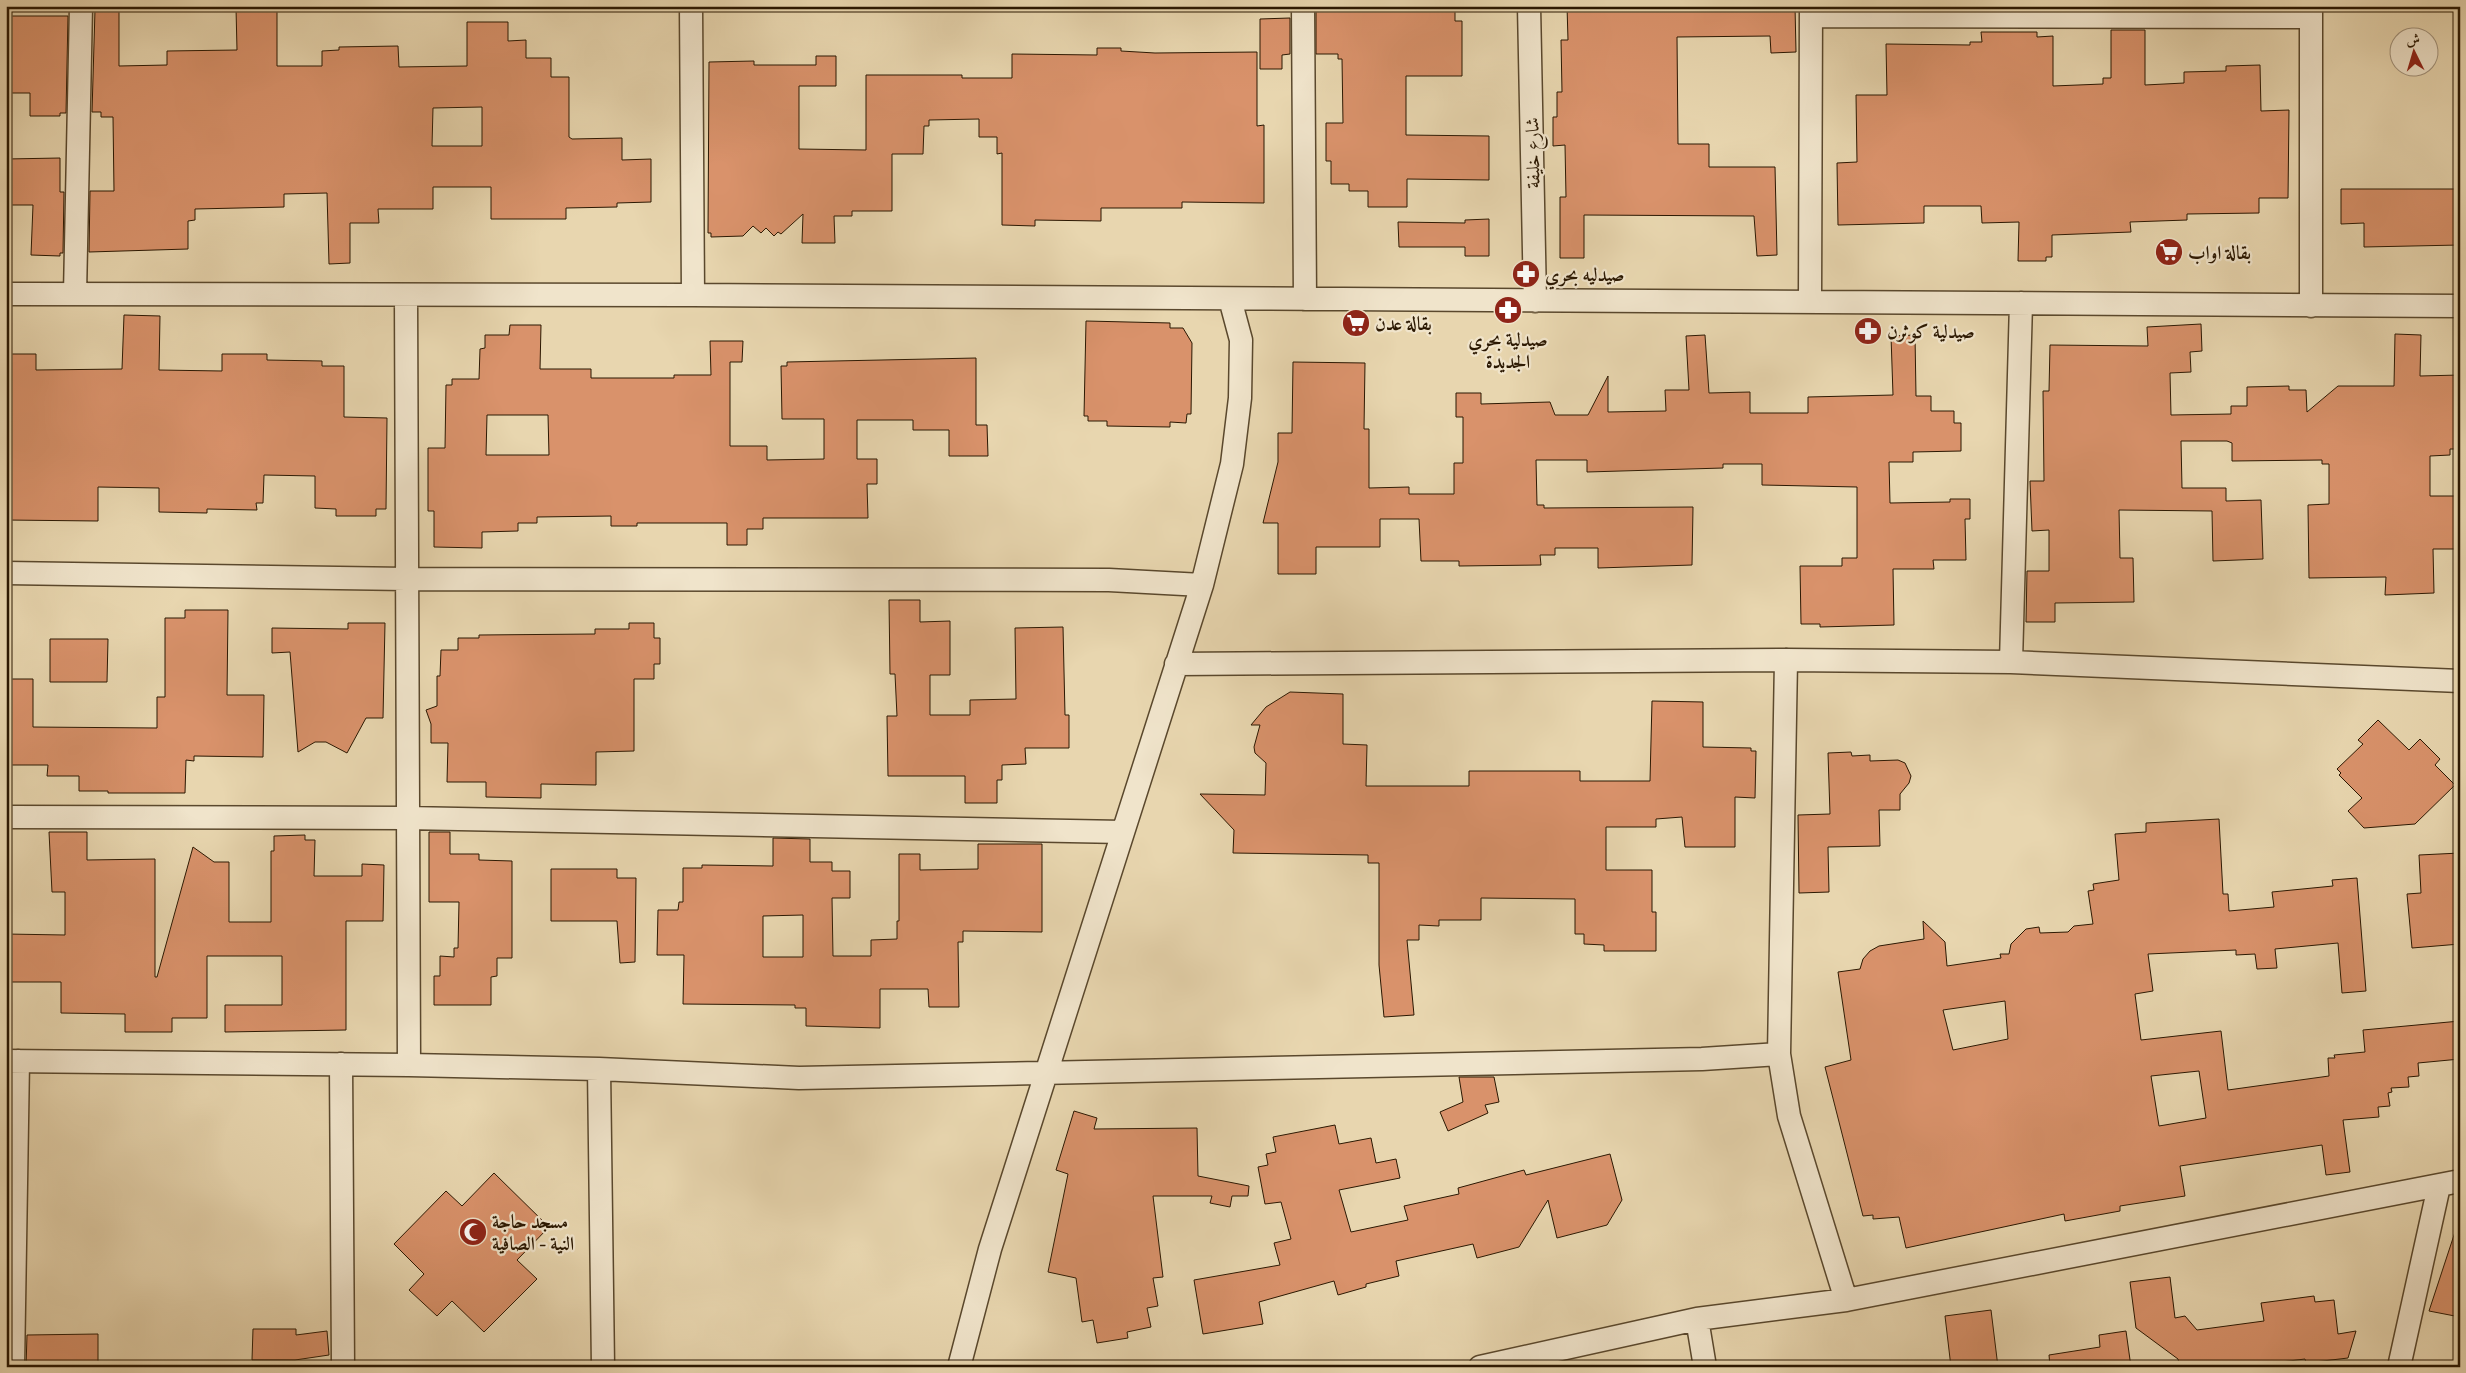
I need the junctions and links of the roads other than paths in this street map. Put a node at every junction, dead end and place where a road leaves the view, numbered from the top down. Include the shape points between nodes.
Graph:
1 (81, 6) edge
2 (691, 6) edge
3 (1303, 6) edge
4 (1529, 6) edge
5 (1811, 11) edge
6 (2045, 11) edge
7 (2311, 11) edge
8 (6, 294) edge
9 (75, 294) junction
10 (693, 295) junction
11 (406, 296) junction
12 (1230, 299) junction
13 (1305, 299) junction
14 (1535, 301) junction
15 (1810, 302) junction
16 (2020, 303) junction
17 (2311, 306) junction
18 (2460, 306) edge
19 (6, 573) edge
20 (406, 579) junction
21 (1202, 585) junction
22 (1786, 660) junction
23 (2010, 662) junction
24 (1176, 664) junction
25 (2460, 681) edge
26 (6, 817) edge
27 (407, 818) junction
28 (1122, 832) junction
29 (1779, 1054) junction
30 (12, 1061) edge
31 (341, 1064) junction
32 (409, 1064) junction
33 (599, 1069) junction
34 (1047, 1072) junction
35 (2449, 1184) edge
36 (1846, 1300) junction
37 (1698, 1318) junction
38 (13, 1367) edge
39 (343, 1367) edge
40 (603, 1367) edge
41 (959, 1367) edge
42 (1480, 1367) edge
43 (1705, 1367) edge
44 (2399, 1367) edge

1 - 9 street
2 - 10 street
3 - 13 street
4 - 14 street, شارع خليفة
5 - 6 street
5 - 15 street
6 - 7 street
7 - 17 street
8 - 9 street
9 - 11 street
10 - 11 street
10 - 12 street
11 - 20 street
12 - 13 street
12 - 21 street via 1241,340 1240,398 1232,464
13 - 14 street
14 - 15 street
15 - 16 street
16 - 17 street
16 - 23 street
17 - 18 street
19 - 20 street
20 - 21 street via 1109,580
20 - 27 street
21 - 24 street
22 - 23 street
22 - 24 street
22 - 29 street
23 - 25 street
24 - 28 street
26 - 27 street
27 - 28 street
27 - 32 street
28 - 34 street
29 - 34 street via 1702,1059
29 - 36 street via 1789,1116
30 - 31 street
30 - 38 street
31 - 32 street
31 - 39 street
32 - 33 street
33 - 34 street via 799,1078
33 - 40 street
34 - 41 street via 990,1249
35 - 36 street
35 - 44 street
36 - 37 street
37 - 42 street
37 - 43 street

